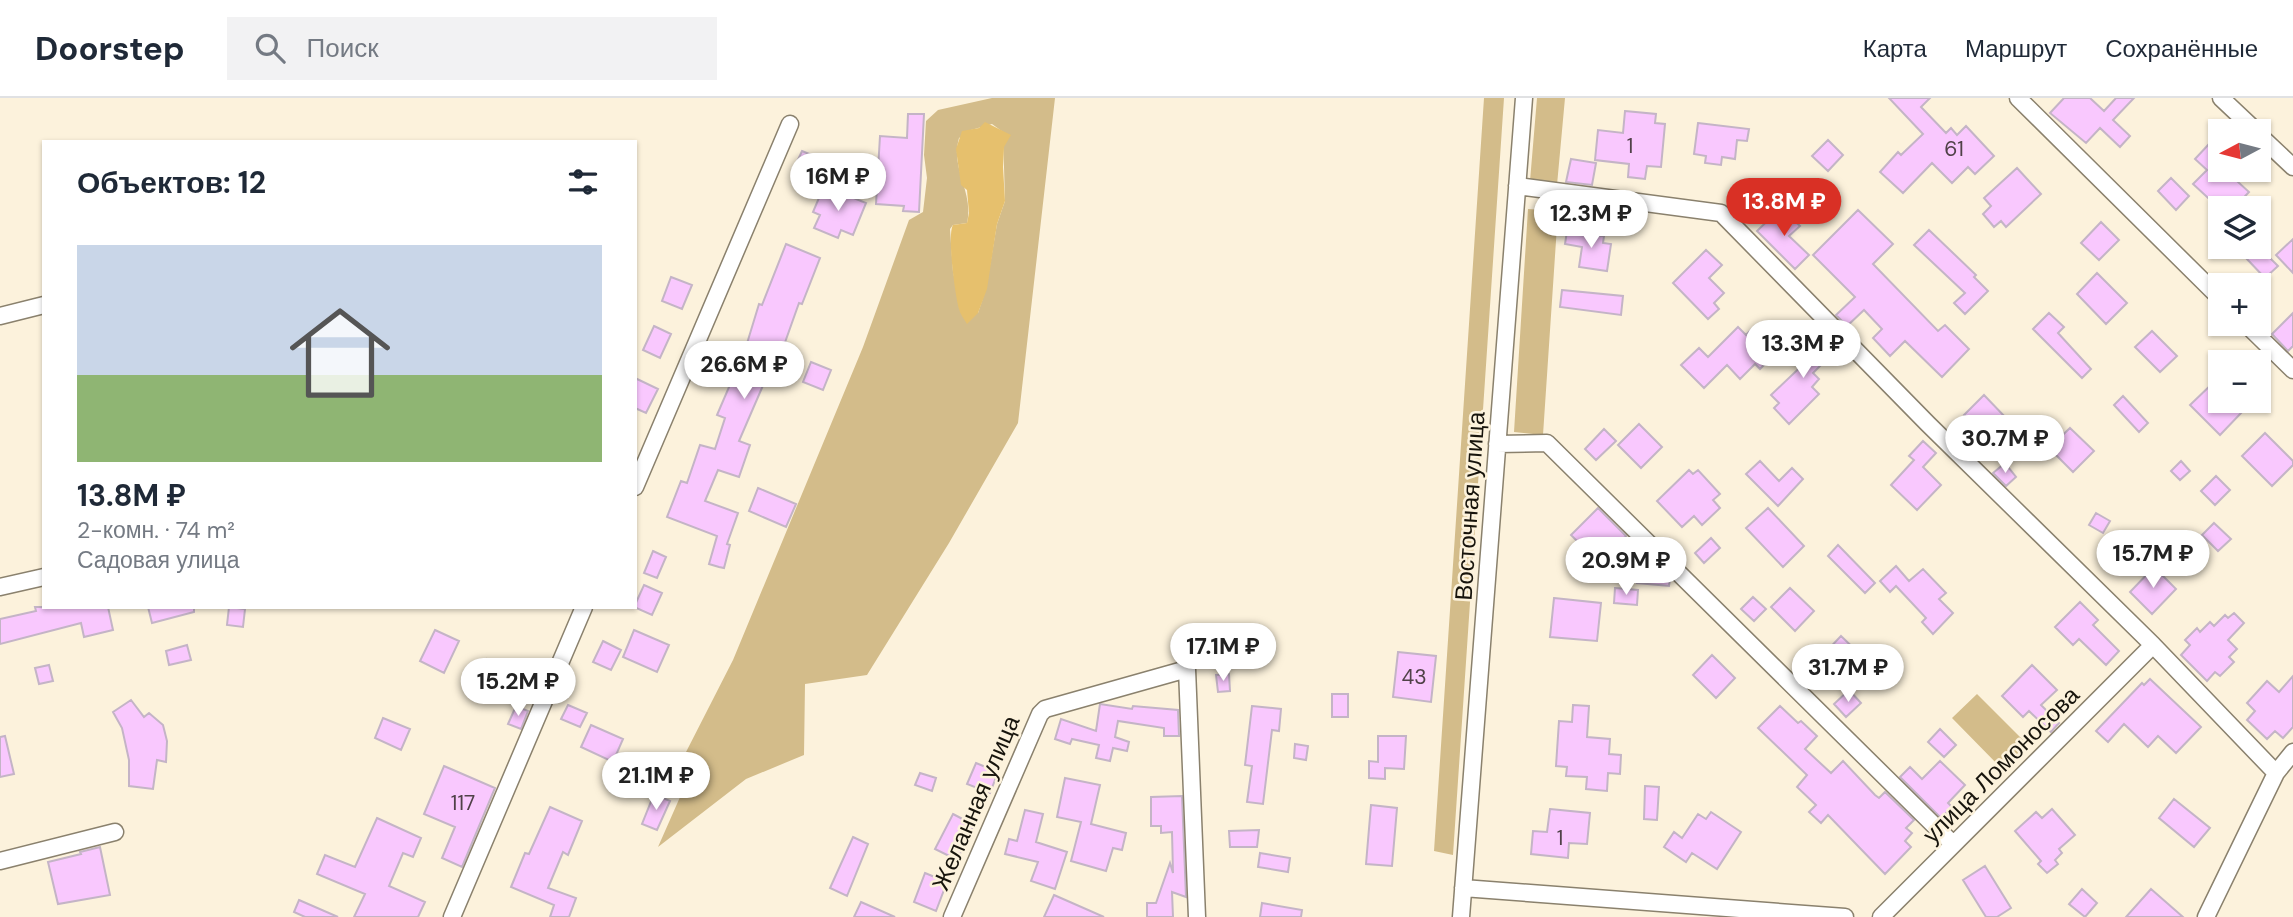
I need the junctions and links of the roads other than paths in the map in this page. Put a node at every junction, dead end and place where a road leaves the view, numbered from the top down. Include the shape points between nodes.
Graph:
1 (1524, 98) edge
2 (2018, 98) edge
3 (2221, 98) edge
4 (2243, 119) edge
5 (790, 124) dead end
6 (2272, 147) edge
7 (2293, 167) edge
8 (1517, 186) junction
9 (2208, 286) edge
10 (42, 305) edge
11 (0, 316) edge
12 (2258, 336) edge
13 (2293, 370) edge
14 (1497, 443) junction
15 (637, 482) edge
16 (42, 576) edge
17 (0, 587) edge
18 (583, 609) edge
19 (2153, 645) junction
20 (2293, 752) edge
21 (2276, 774) junction
22 (115, 832) dead end
23 (1954, 844) junction
24 (0, 861) edge
25 (1463, 888) junction
26 (452, 917) edge
27 (952, 917) edge
28 (1197, 917) edge
29 (1461, 917) edge
30 (1845, 917) edge
31 (1881, 917) edge
32 (2206, 917) edge

1 - 8 street, Восточная улица
2 - 9 street
3 - 4 street
5 - 15 street
6 - 7 street
8 - 14 street, Восточная улица
8 - 19 street via 1721,213
10 - 11 street
12 - 13 street
14 - 23 street via 1547,443
14 - 25 street, Восточная улица
16 - 17 street
18 - 26 street
19 - 21 street
19 - 23 street, улица Ломоносова
20 - 21 street
21 - 32 street
22 - 24 street
23 - 31 street, улица Ломоносова
25 - 29 street, Восточная улица
25 - 30 street
27 - 28 street, Желанная улица via 1040,714 1187,669

